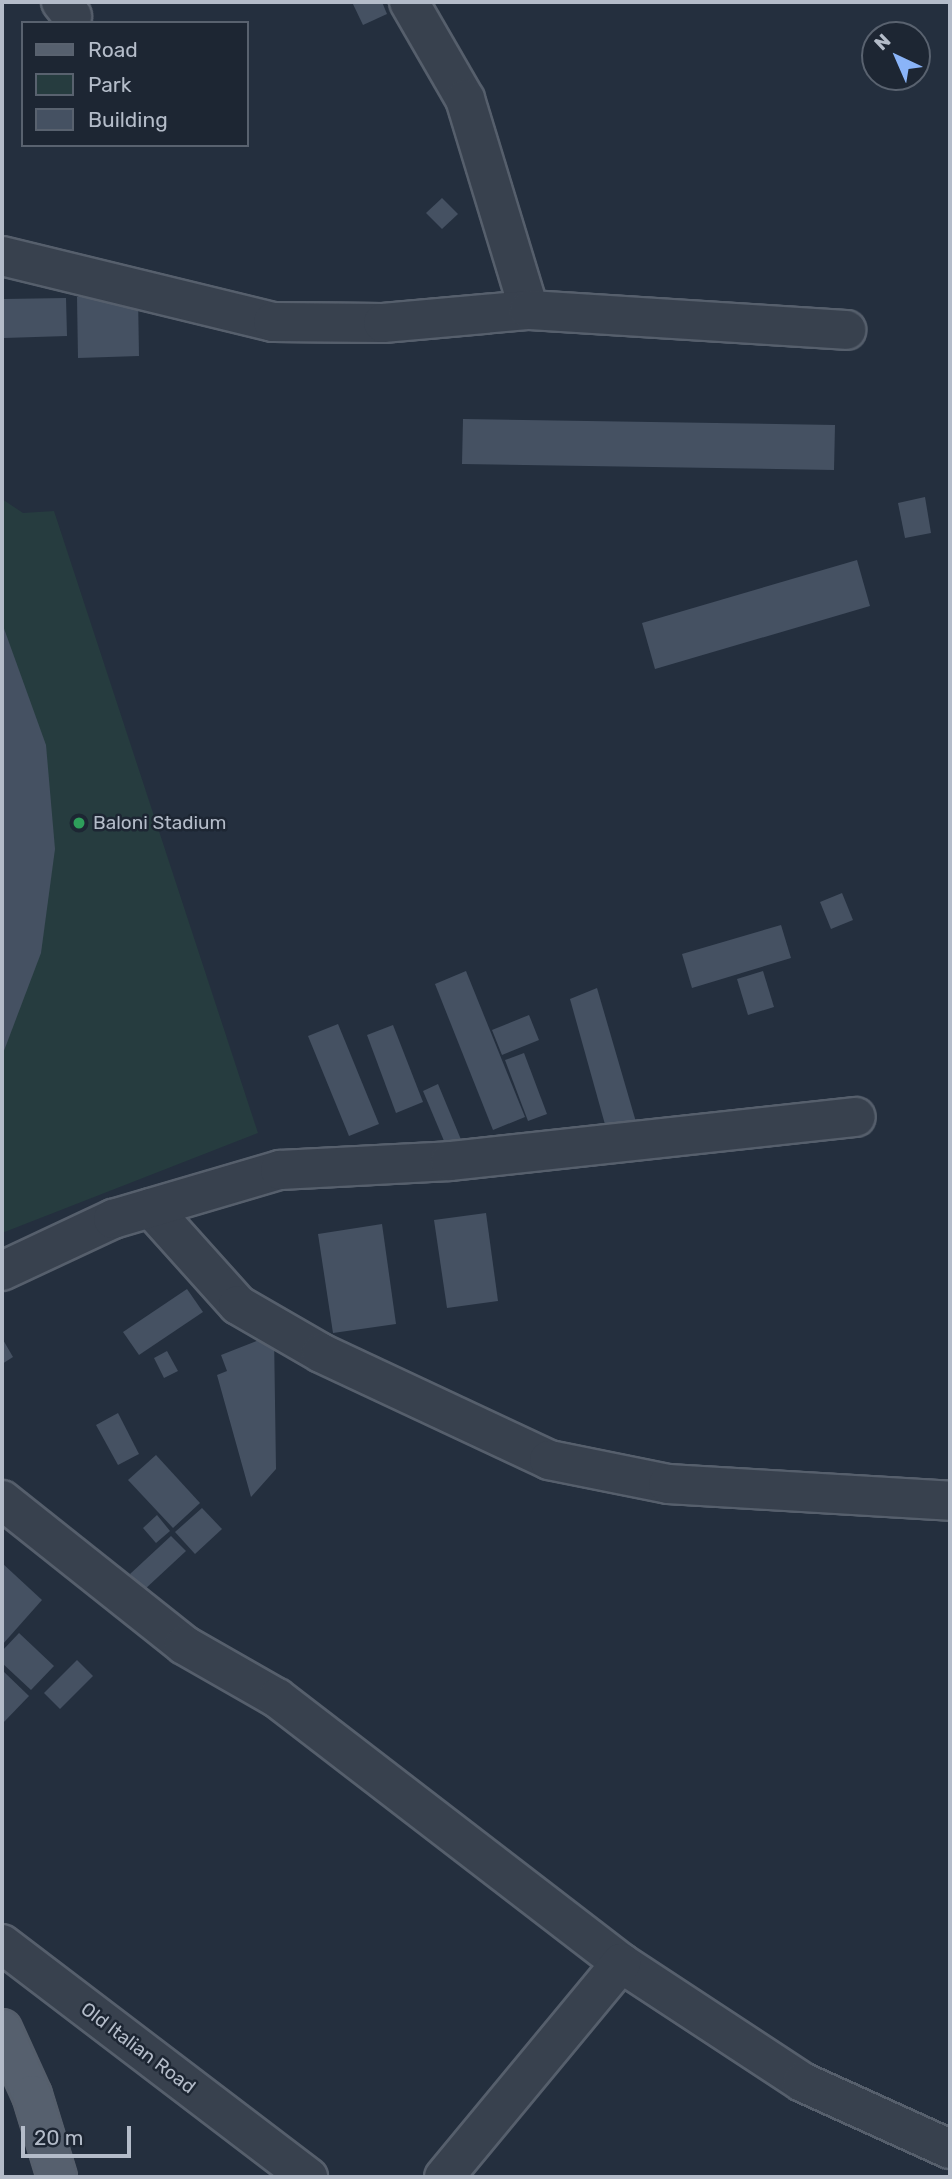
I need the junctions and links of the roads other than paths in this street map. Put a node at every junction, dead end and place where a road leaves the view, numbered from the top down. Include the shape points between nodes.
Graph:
1 (61, 2) edge
2 (72, 2) edge
3 (409, 2) edge
4 (2, 256) edge
5 (528, 310) junction
6 (846, 330) dead end
7 (856, 1117) dead end
8 (151, 1208) junction
9 (2, 1271) edge
10 (2, 1500) edge
11 (950, 1501) edge
12 (2, 1944) edge
13 (621, 1963) junction
14 (2, 2029) edge
15 (950, 2149) edge
16 (57, 2177) edge
17 (308, 2177) edge
18 (444, 2177) edge

1 - 2 street via 72,16
3 - 5 street via 465,99
4 - 5 street via 273,322 383,323
5 - 6 street
7 - 8 street via 450,1161 280,1170
8 - 9 street
8 - 11 street via 238,1305 321,1353 549,1460 668,1484
10 - 13 street via 184,1645 277,1698
12 - 17 street, Old Italian Road
13 - 15 street via 802,2082
13 - 18 street
14 - 16 main road via 32,2095

